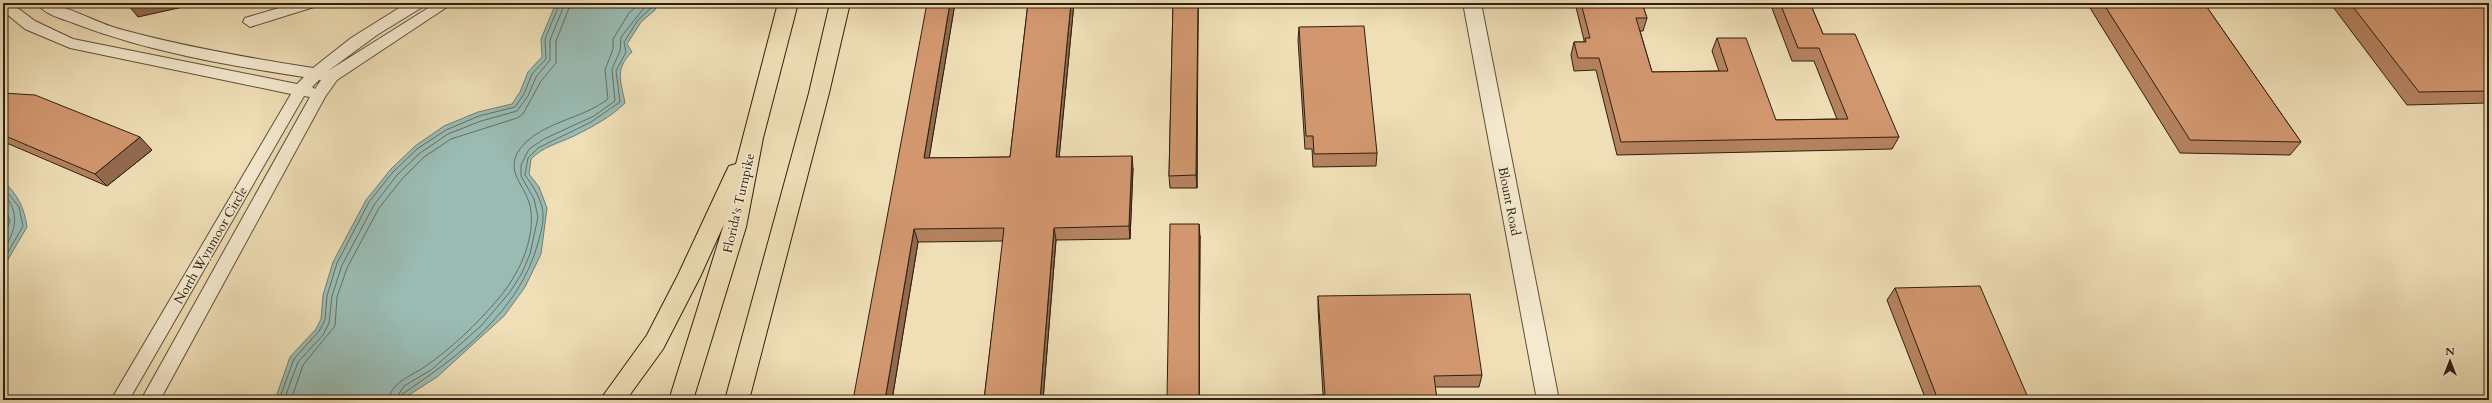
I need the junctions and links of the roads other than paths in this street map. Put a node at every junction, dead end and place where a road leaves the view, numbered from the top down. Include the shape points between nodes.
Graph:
1 (312, 3) edge
2 (419, 3) edge
3 (446, 3) edge
4 (788, 3) edge
5 (840, 3) edge
6 (1472, 3) edge
7 (3, 4) edge
8 (50, 7) edge
9 (250, 22) dead end
10 (314, 74) junction
11 (332, 76) junction
12 (300, 90) junction
13 (319, 94) junction
14 (752, 138) junction
15 (120, 400) edge
16 (150, 400) edge
17 (612, 400) edge
18 (681, 400) edge
19 (737, 400) edge
20 (1548, 400) edge

1 - 9 street
2 - 10 street, North Wynmoor Circle via 388,20
3 - 11 street, North Wynmoor Circle
4 - 14 highway, Florida's Turnpike
5 - 19 highway via 819,93
6 - 20 street, Blount Road
7 - 12 street via 30,25 70,43
8 - 10 street via 116,34 210,56
10 - 11 street
10 - 12 street, North Wynmoor Circle
11 - 13 street, North Wynmoor Circle
12 - 13 street
12 - 15 street, North Wynmoor Circle
13 - 16 street, North Wynmoor Circle via 179,352
14 - 17 highway via 689,277 655,342
14 - 18 highway, Florida's Turnpike via 735,227

